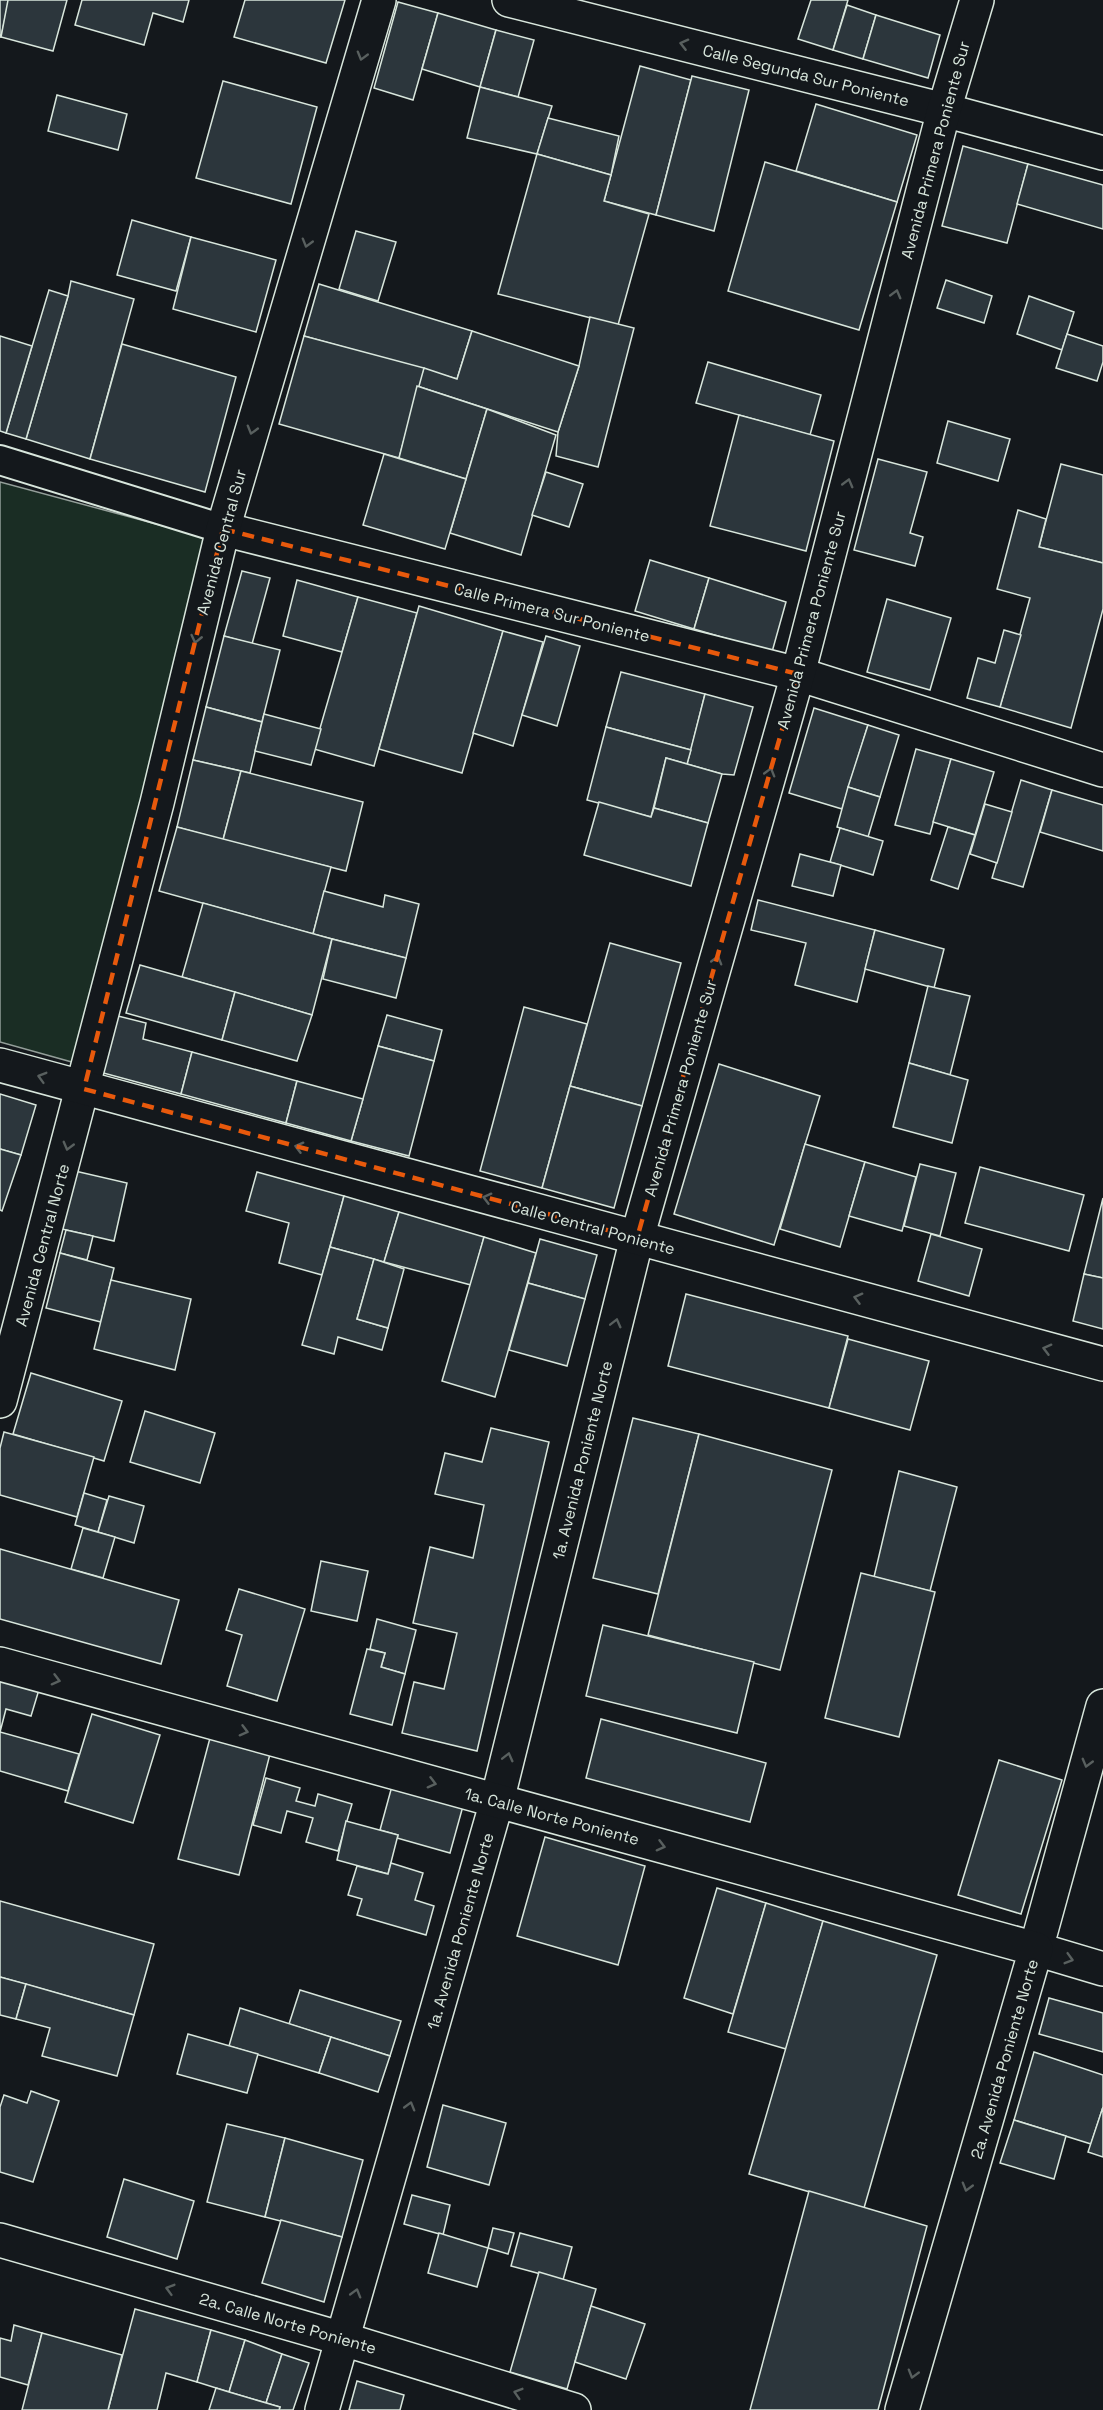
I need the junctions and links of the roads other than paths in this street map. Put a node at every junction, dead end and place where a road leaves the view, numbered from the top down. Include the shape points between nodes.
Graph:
1 (379, 0) edge
2 (509, 0) edge
3 (977, 0) edge
4 (944, 110) junction
5 (1103, 153) edge
6 (0, 460) edge
7 (222, 529) junction
8 (798, 674) junction
9 (1103, 770) edge
10 (0, 1065) edge
11 (84, 1089) junction
12 (637, 1238) junction
13 (1103, 1364) edge
14 (0, 1401) edge
15 (0, 1664) edge
16 (1103, 1706) edge
17 (497, 1801) junction
18 (1036, 1949) junction
19 (1103, 1968) edge
20 (0, 2240) edge
21 (343, 2339) junction
22 (322, 2410) edge
23 (574, 2410) edge
24 (902, 2410) edge

1 -> 7 street, Avenida Central Sur
4 -> 2 street, Calle Segunda Sur Poniente
3 - 4 street, Avenida Primera Poniente Sur
4 - 5 street, Calle Segunda Sur Poniente
8 -> 4 street, Avenida Primera Poniente Sur
6 - 7 street, Calle Primera Sur Poniente
7 - 8 street, Calle Primera Sur Poniente
7 -> 11 street, Avenida Central Sur
8 - 9 street, Calle Primera Sur Poniente
12 -> 8 street, Avenida Primera Poniente Sur
11 -> 10 street, Calle Central Poniente
12 -> 11 street, Calle Central Poniente
11 -> 14 street, Avenida Central Norte
13 -> 12 street, Calle Central Poniente
17 -> 12 street, 1a. Avenida Poniente Norte
15 -> 17 street, 1a. Calle Norte Poniente
16 -> 18 street, 2a. Avenida Poniente Norte
17 -> 18 street, 1a. Calle Norte Poniente
21 -> 17 street, 1a. Avenida Poniente Norte
18 -> 19 street, 1a. Calle Norte Poniente
18 -> 24 street, 2a. Avenida Poniente Norte
21 -> 20 street, 2a. Calle Norte Poniente
21 - 22 street, 1a. Avenida Poniente Norte
23 -> 21 street, 2a. Calle Norte Poniente

